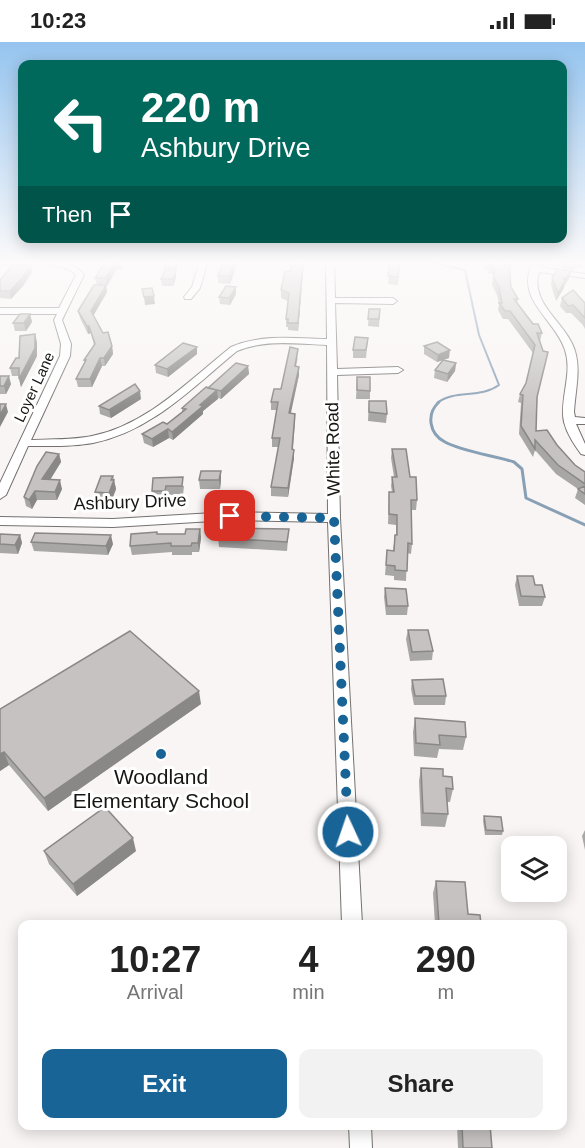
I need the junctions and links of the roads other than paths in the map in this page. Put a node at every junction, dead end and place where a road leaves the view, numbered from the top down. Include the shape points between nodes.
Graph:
1 (61, 313) edge
2 (332, 313) edge
3 (544, 313) edge
4 (331, 342) junction
5 (398, 370) dead end
6 (331, 372) junction
7 (568, 420) junction
8 (585, 421) edge
9 (25, 442) junction
10 (585, 452) edge
11 (0, 495) edge
12 (334, 518) junction
13 (0, 521) edge
14 (352, 920) edge
15 (360, 1130) edge
16 (361, 1148) edge

1 - 9 street, Loyer Lane via 58,320 66,344 65,356
2 - 4 street, White Road
3 - 7 street via 562,334 572,356
4 - 6 street, White Road
4 - 9 street via 263,341 244,345 135,426 89,440
5 - 6 street
6 - 12 street, White Road
7 - 8 street
7 - 10 street
9 - 11 street, Loyer Lane
12 - 13 street, Ashbury Drive via 230,516 113,523
12 - 14 street, White Road
15 - 16 street

